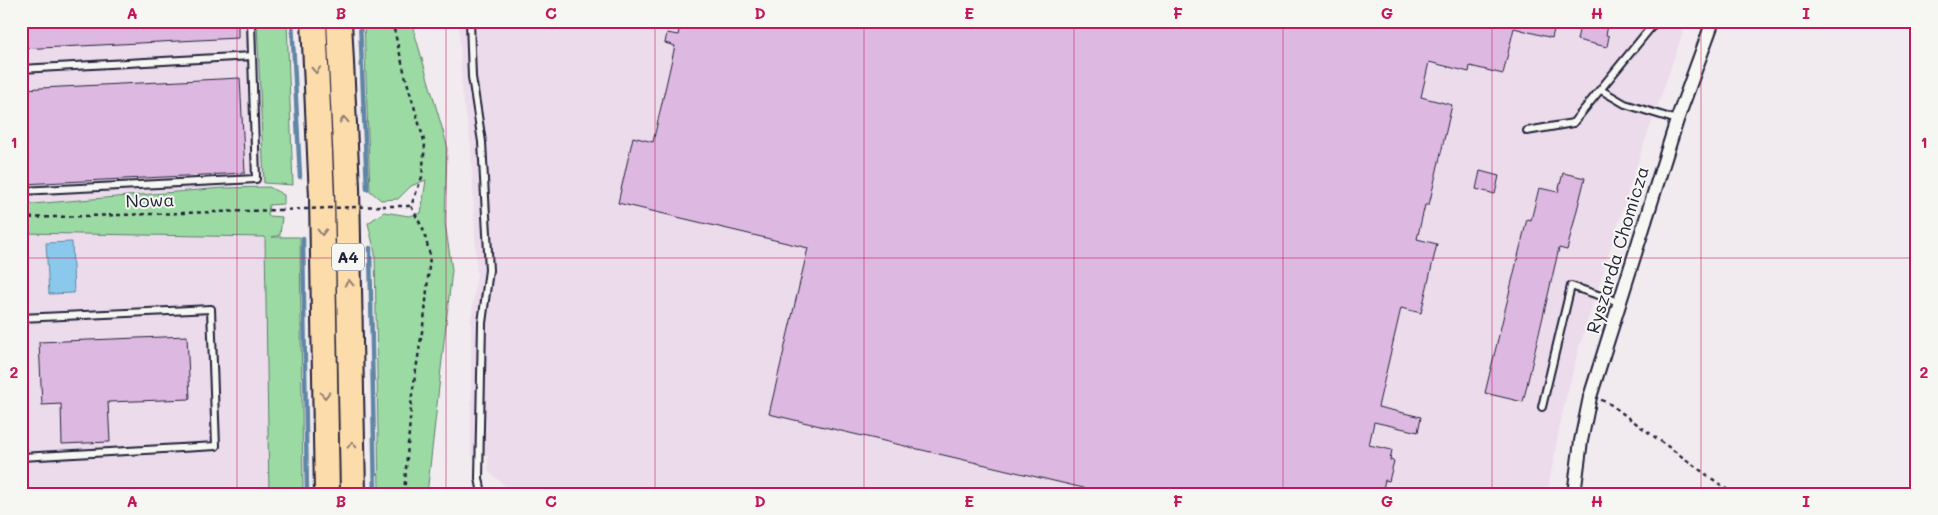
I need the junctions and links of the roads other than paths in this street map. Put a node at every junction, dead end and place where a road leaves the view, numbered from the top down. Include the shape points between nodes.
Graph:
1 (251, 21) edge
2 (314, 21) edge
3 (339, 21) edge
4 (470, 21) edge
5 (1656, 21) edge
6 (1713, 21) edge
7 (252, 56) junction
8 (21, 68) edge
9 (1601, 90) junction
10 (1677, 120) junction
11 (1527, 131) dead end
12 (21, 191) edge
13 (1620, 302) junction
14 (21, 318) edge
15 (1542, 407) dead end
16 (21, 457) edge
17 (327, 494) edge
18 (353, 494) edge
19 (482, 494) edge
20 (1574, 494) edge

1 - 7 lane
2 -> 17 highway, A4 via 322,197
18 -> 3 highway, A4 via 347,187
4 - 19 lane via 472,77 482,142 489,270 482,323 479,478
5 - 9 lane
6 - 10 street, Ryszarda Chomicza
7 - 8 lane
7 - 12 lane via 256,179
9 - 10 lane via 1625,104
9 - 11 lane via 1573,123
10 - 13 street, Ryszarda Chomicza
13 - 15 lane via 1571,286
13 - 20 street, Ryszarda Chomicza via 1590,397
14 - 16 lane via 211,309 216,446

